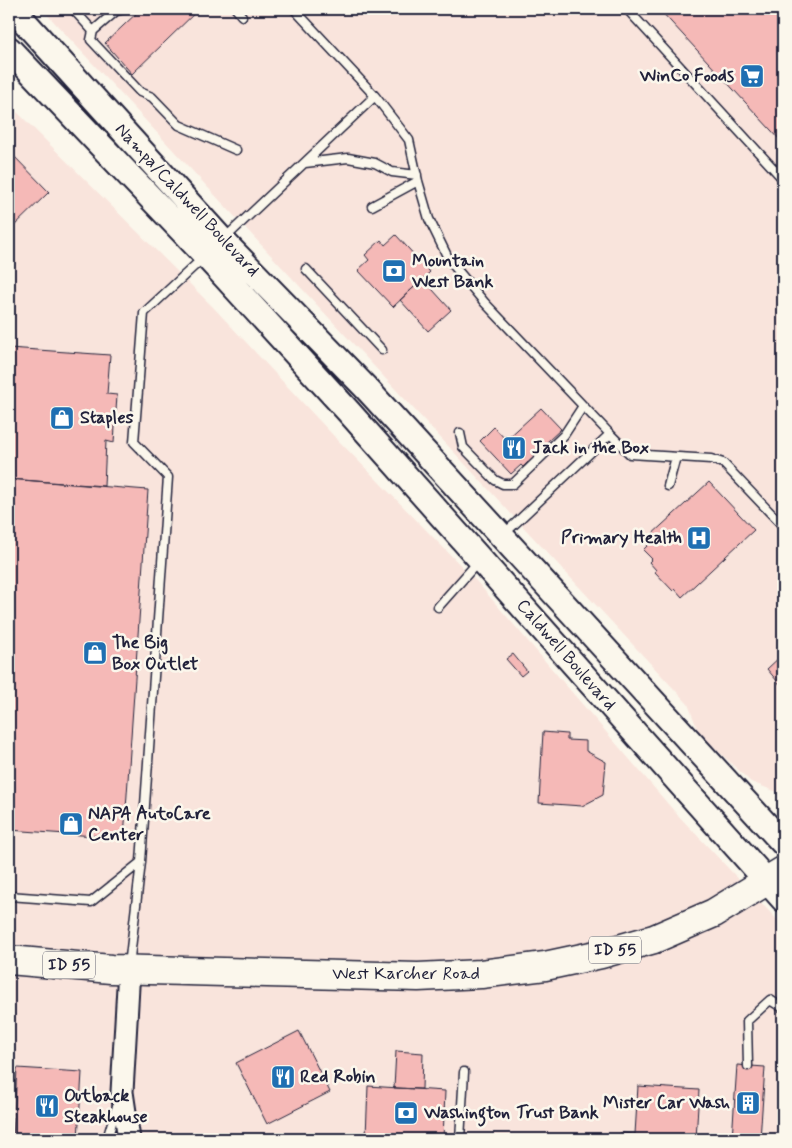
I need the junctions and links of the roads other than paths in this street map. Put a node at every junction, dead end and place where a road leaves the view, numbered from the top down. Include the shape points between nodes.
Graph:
1 (73, 9) edge
2 (126, 9) edge
3 (236, 9) edge
4 (294, 9) edge
5 (627, 9) edge
6 (18, 15) edge
7 (242, 16) dead end
8 (93, 31) junction
9 (9, 49) edge
10 (375, 96) junction
11 (236, 150) dead end
12 (305, 163) junction
13 (417, 178) junction
14 (783, 179) edge
15 (372, 206) dead end
16 (214, 248) junction
17 (306, 269) dead end
18 (382, 350) dead end
19 (366, 388) joint
20 (583, 406) junction
21 (348, 411) joint
22 (460, 433) dead end
23 (610, 434) junction
24 (676, 457) junction
25 (668, 486) dead end
26 (783, 526) edge
27 (502, 536) junction
28 (481, 558) junction
29 (438, 608) dead end
30 (783, 843) edge
31 (141, 862) junction
32 (778, 884) edge
33 (9, 896) edge
34 (9, 960) edge
35 (129, 969) junction
36 (783, 1008) edge
37 (748, 1066) dead end
38 (464, 1072) dead end
39 (122, 1092) junction
40 (107, 1139) edge
41 (129, 1139) edge
42 (460, 1139) edge

1 - 8 lane
2 - 8 lane via 116,11
3 - 7 lane
4 - 10 lane
5 - 14 lane
6 - 16 main road, Nampa/Caldwell Boulevard
8 - 11 lane via 91,40 140,92 152,97 179,125
9 - 16 main road, Nampa/Caldwell Boulevard
10 - 12 lane
10 - 13 lane via 409,140
12 - 13 lane via 348,158 375,163 392,172
12 - 16 lane
13 - 15 lane
13 - 20 lane via 429,219 449,260 485,303
16 - 19 main road, Nampa/Caldwell Boulevard
16 - 21 main road, Nampa/Caldwell Boulevard
16 - 31 lane via 144,313 134,442 168,477
17 - 18 lane
19 - 27 main road, Caldwell Boulevard
20 - 22 lane via 564,435 512,484 495,480 464,447
20 - 23 lane
21 - 28 main road, Caldwell Boulevard
23 - 24 lane via 630,454
23 - 27 lane
24 - 25 lane
24 - 26 lane via 723,463
27 - 30 main road, Caldwell Boulevard
28 - 29 lane
28 - 32 main road, Caldwell Boulevard
31 - 33 lane via 90,902
31 - 35 lane
32 - 35 highway, West Karcher Road / ID 55 via 654,939 545,966 482,974 418,977
34 - 35 highway, West Karcher Road / ID 55
35 - 39 street
36 - 37 lane via 770,1000 747,1021
38 - 42 lane
39 - 40 lane
39 - 41 street

